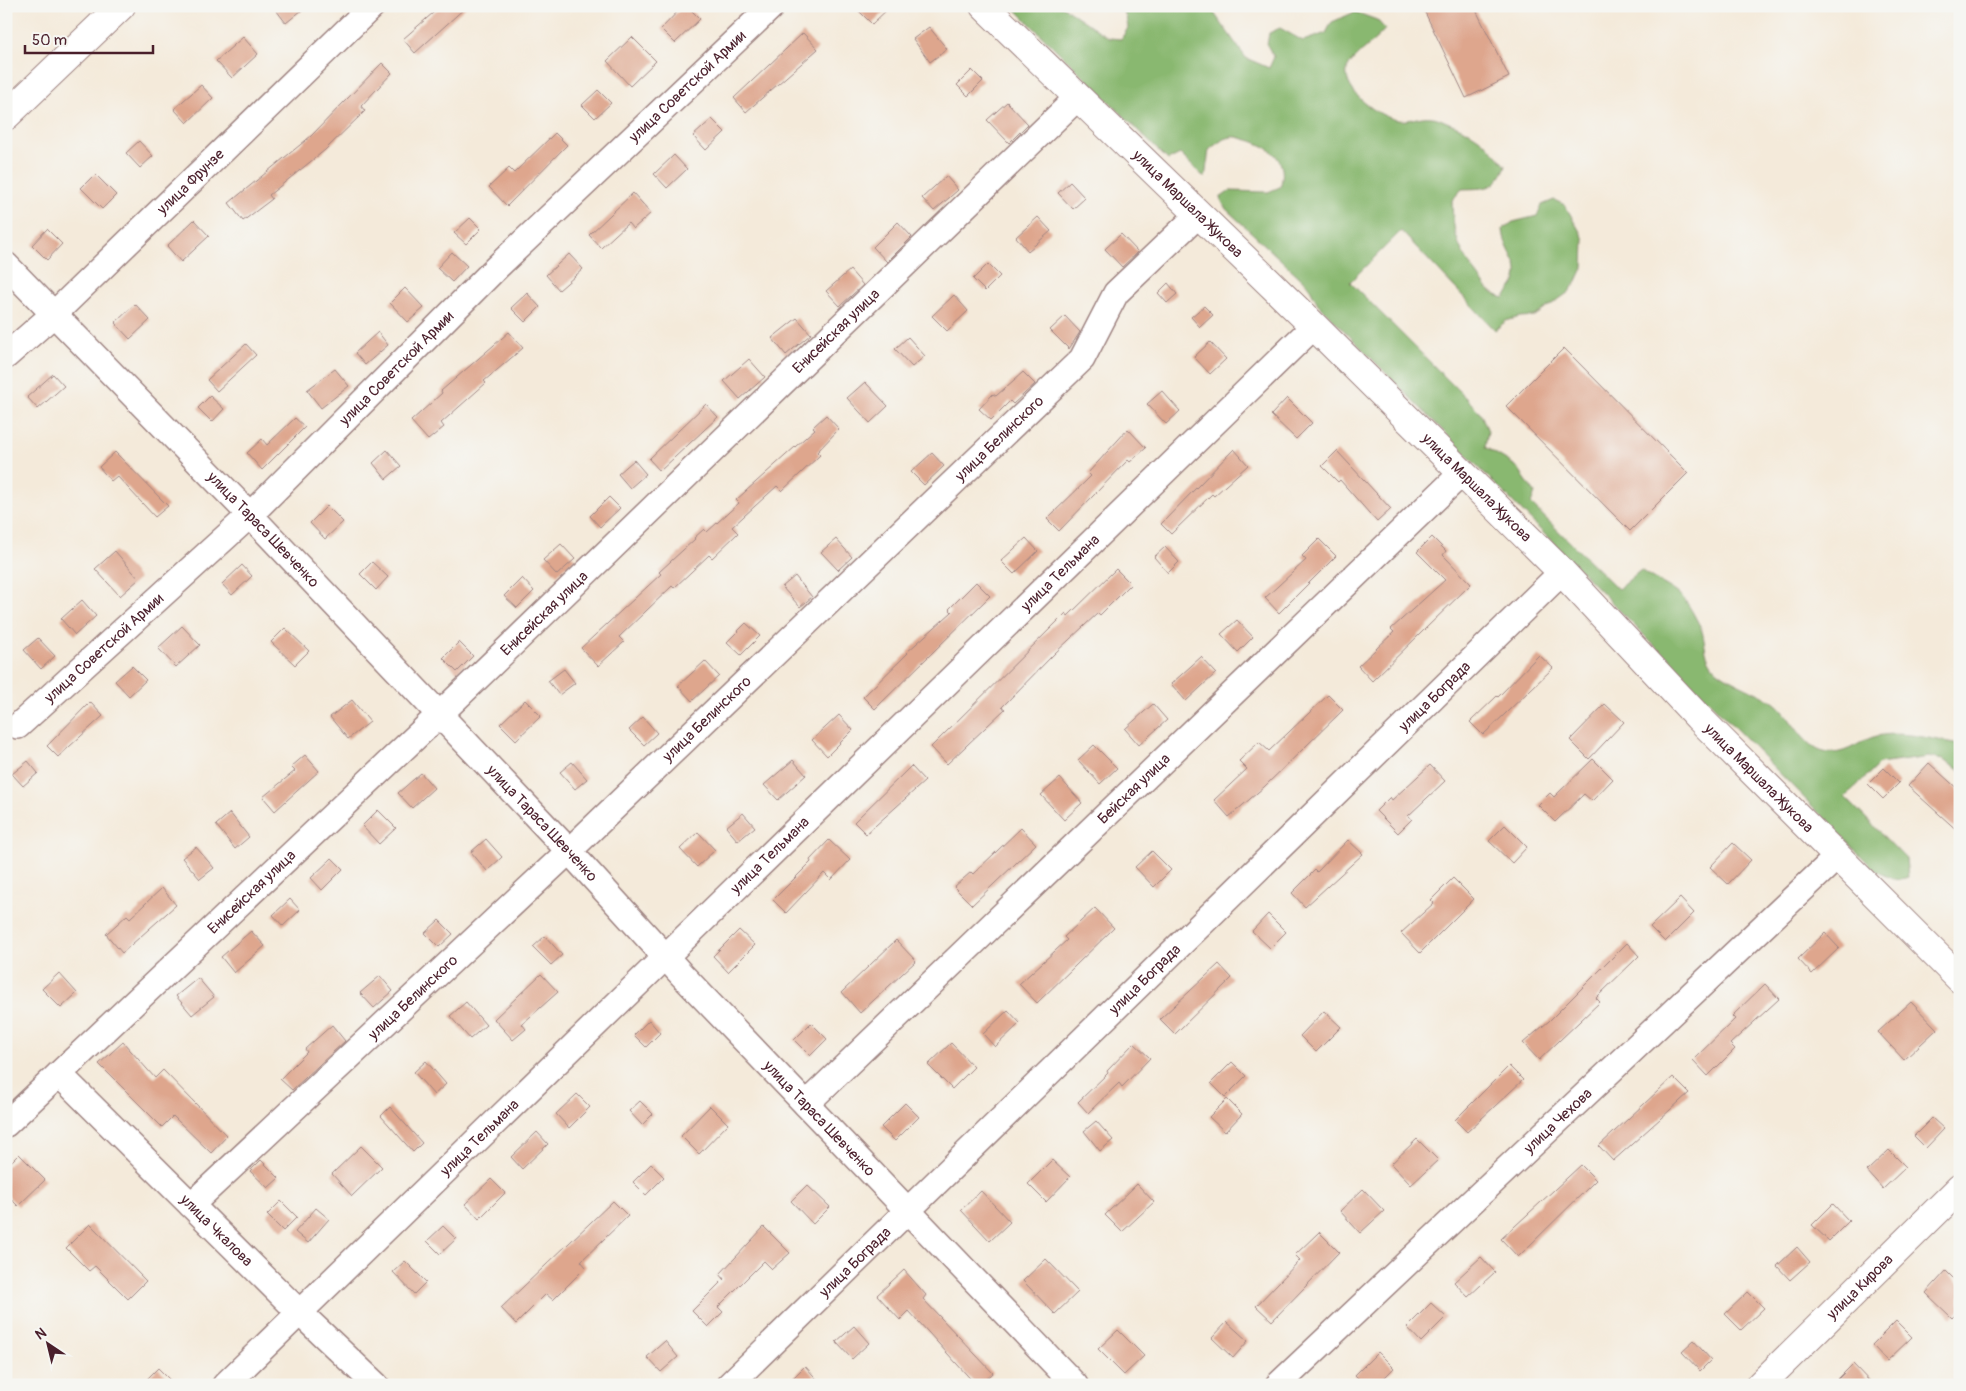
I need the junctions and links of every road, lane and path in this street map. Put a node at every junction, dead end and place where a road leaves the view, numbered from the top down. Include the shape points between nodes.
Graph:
1 (121, 6) edge
2 (372, 6) edge
3 (772, 6) edge
4 (984, 6) edge
5 (1078, 97) junction
6 (6, 116) edge
7 (1198, 214) junction
8 (6, 265) edge
9 (54, 314) junction
10 (1314, 326) junction
11 (6, 356) edge
12 (1462, 473) junction
13 (250, 515) junction
14 (1562, 572) junction
15 (439, 714) junction
16 (18, 726) dead end
17 (569, 851) junction
18 (1838, 856) junction
19 (666, 957) junction
20 (1960, 979) edge
21 (59, 1074) junction
22 (806, 1104) junction
23 (6, 1124) edge
24 (1960, 1188) edge
25 (191, 1205) junction
26 (907, 1210) junction
27 (299, 1312) junction
28 (225, 1385) edge
29 (376, 1385) edge
30 (729, 1385) edge
31 (1075, 1385) edge
32 (1278, 1385) edge
33 (1760, 1385) edge

1 - 6 main road
2 - 9 street, улица Фрунзе
3 - 13 street, улица Советской Армии via 497,267
4 - 5 main road, улица Маршала Жукова
5 - 7 main road, улица Маршала Жукова
5 - 15 street, Енисейская улица
7 - 10 main road, улица Маршала Жукова
7 - 17 street, улица Белинского via 1116,293 1082,359
8 - 9 street, улица Тараса Шевченко
9 - 11 street, улица Фрунзе
9 - 13 street, улица Тараса Шевченко
10 - 12 main road, улица Маршала Жукова
10 - 19 street, улица Тельмана
12 - 14 main road, улица Маршала Жукова
12 - 22 street, Бейская улица
13 - 15 street, улица Тараса Шевченко
13 - 16 street, улица Советской Армии
14 - 18 main road, улица Маршала Жукова via 1698,717
14 - 26 street, улица Бограда
15 - 17 street, улица Тараса Шевченко
15 - 21 street, Енисейская улица
17 - 19 street, улица Тараса Шевченко
17 - 25 street, улица Белинского
18 - 20 main road, улица Маршала Жукова
18 - 32 street, улица Чехова
19 - 22 street, улица Тараса Шевченко
19 - 27 street, улица Тельмана
21 - 23 street, Енисейская улица
21 - 25 street, улица Чкалова
22 - 26 street, улица Тараса Шевченко
24 - 33 main road, улица Кирова
25 - 27 street, улица Чкалова
26 - 30 street, улица Бограда
26 - 31 street, улица Тараса Шевченко
27 - 28 street, улица Тельмана
27 - 29 street, улица Чкалова

